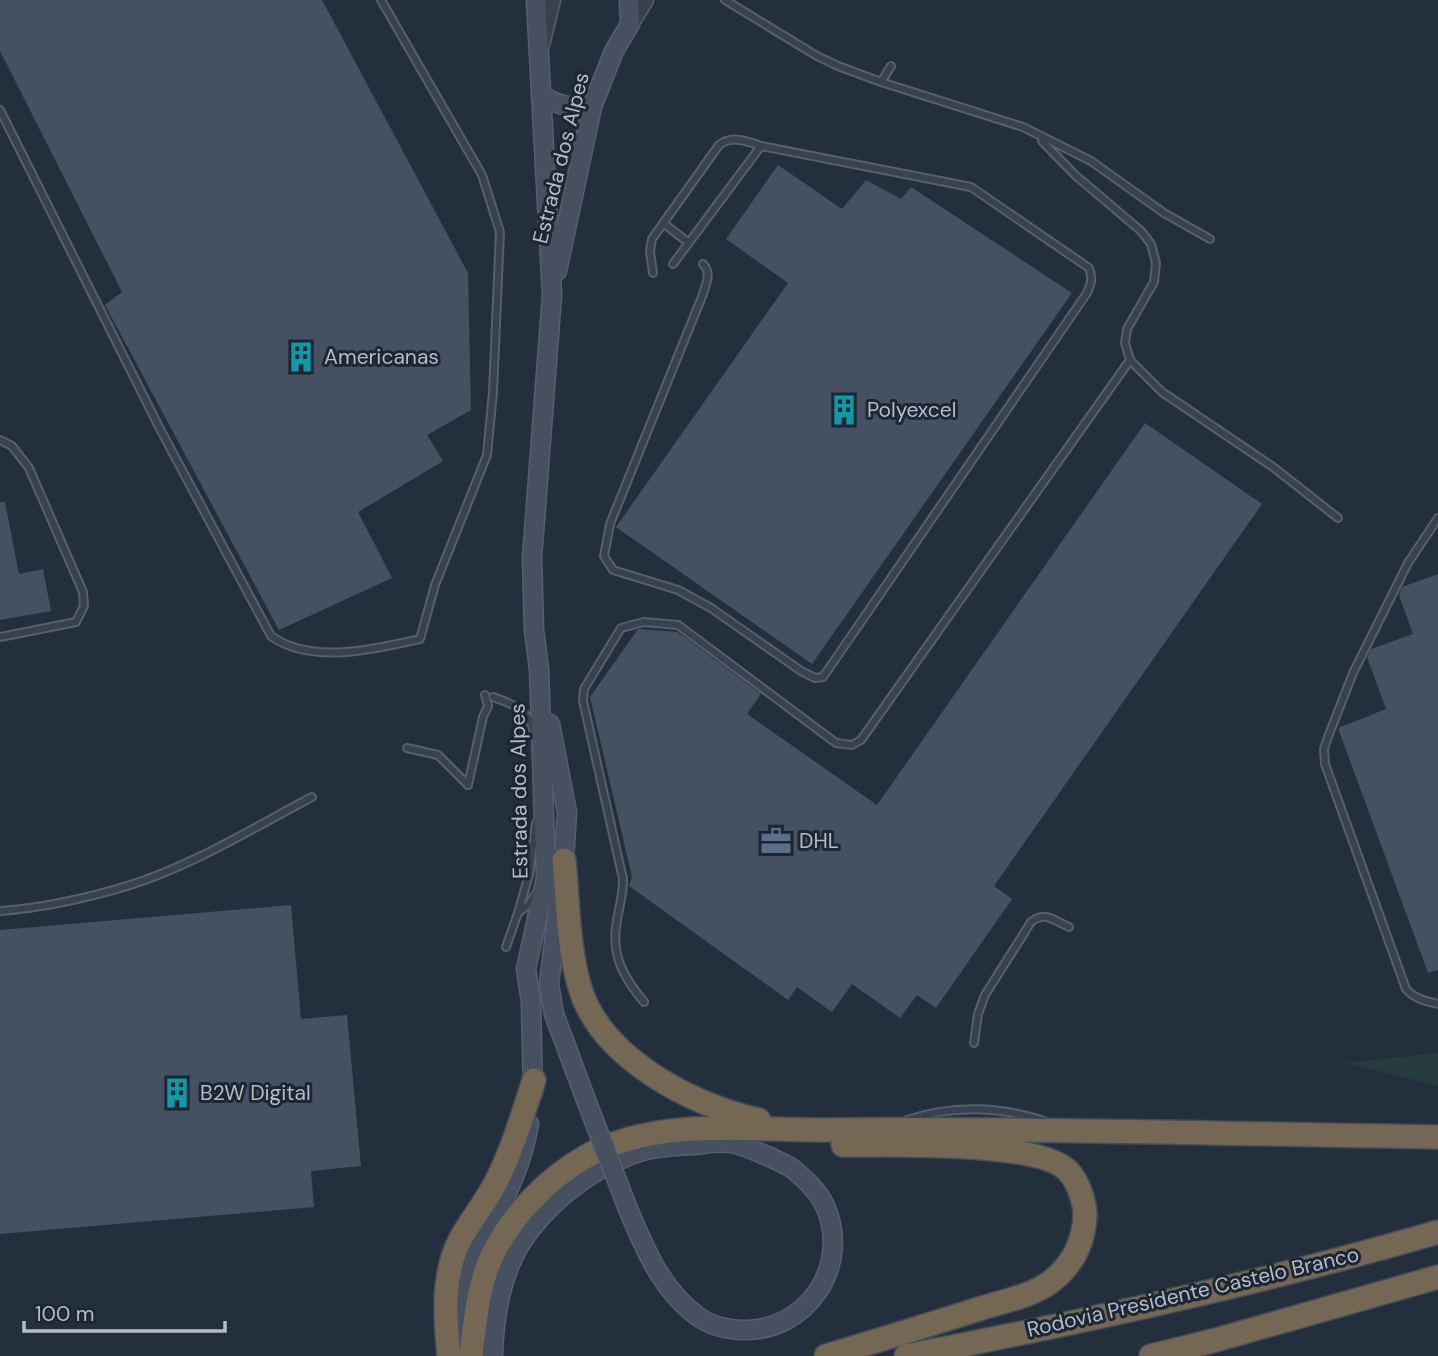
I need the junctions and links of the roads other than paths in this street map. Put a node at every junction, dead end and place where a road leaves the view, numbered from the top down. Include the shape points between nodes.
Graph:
1 (381, 0) edge
2 (536, 0) edge
3 (552, 0) edge
4 (629, 0) edge
5 (645, 0) edge
6 (725, 0) edge
7 (630, 24) junction
8 (539, 56) junction
9 (891, 66) dead end
10 (881, 82) junction
11 (541, 95) junction
12 (593, 107) junction
13 (0, 110) edge
14 (1039, 137) junction
15 (761, 146) junction
16 (663, 223) junction
17 (1210, 239) dead end
18 (689, 243) junction
19 (673, 264) dead end
20 (703, 264) dead end
21 (653, 273) dead end
22 (552, 295) junction
23 (1130, 360) junction
24 (0, 440) edge
25 (1338, 518) dead end
26 (1438, 518) edge
27 (0, 637) edge
28 (539, 669) junction
29 (485, 695) dead end
30 (493, 697) dead end
31 (407, 748) dead end
32 (312, 797) dead end
33 (564, 860) junction
34 (546, 878) junction
35 (0, 911) edge
36 (518, 913) junction
37 (1069, 927) dead end
38 (506, 947) dead end
39 (644, 1002) dead end
40 (1438, 1004) edge
41 (974, 1044) dead end
42 (534, 1080) junction
43 (810, 1130) junction
44 (1438, 1137) edge
45 (732, 1142) junction
46 (1438, 1233) edge
47 (1438, 1277) edge
48 (449, 1356) edge
49 (468, 1356) edge
50 (493, 1356) edge
51 (826, 1356) edge
52 (906, 1356) edge
53 (1151, 1356) edge

1 - 13 lane via 482,175 500,232 487,456 435,585 420,639 360,652 300,649 271,636 159,429
2 - 8 main road, Estrada dos Alpes
3 - 8 street
4 - 7 main road
5 - 7 street, Estrada dos Alpes
6 - 10 lane via 817,57
7 - 12 main road, Estrada dos Alpes via 614,51
8 - 11 main road, Estrada dos Alpes
9 - 10 lane
10 - 14 lane via 1006,121
11 - 12 main road via 555,103
11 - 22 main road, Estrada dos Alpes
12 - 22 main road, Estrada dos Alpes
14 - 17 lane via 1091,161
14 - 23 lane via 1151,244 1154,282 1127,329
15 - 16 lane via 726,139
15 - 18 lane
15 - 20 lane via 971,187 1089,268 1092,275 1087,293 822,677 801,671 678,590 613,570 604,556 610,524 703,294 708,277
16 - 18 lane
16 - 21 lane via 650,244
18 - 19 lane
22 - 28 main road, Estrada dos Alpes via 532,558
23 - 25 lane via 1162,392 1273,467
23 - 39 lane via 861,740 852,745 836,743 678,625 644,622 621,628 584,690 583,701 623,878 615,953 626,980
24 - 27 lane via 12,446 29,468 83,593 84,606 76,622
26 - 40 lane via 1392,593 1353,673 1324,749 1325,764 1406,989 1412,996
28 - 33 main road via 567,812
28 - 34 main road, Estrada dos Alpes
29 - 31 lane via 488,706 468,785 438,755
30 - 36 lane via 524,711 536,742 537,813
32 - 35 lane via 205,854 128,886
33 - 43 highway via 580,989 607,1034 657,1078 709,1106
33 - 45 main road, bridge via 549,984 554,1014 628,1209 659,1273 697,1317 714,1325 757,1331 797,1314 818,1292 828,1273 831,1227 825,1205 809,1182 787,1164
34 - 36 lane
34 - 42 main road, Estrada dos Alpes via 526,969
36 - 38 lane
37 - 41 lane via 1046,916 1031,922 985,995
42 - 48 highway via 516,1141 460,1241 450,1269 446,1303
42 - 49 main road, Estrada dos Alpes via 516,1171 468,1274 463,1306
43 - 44 highway
43 - 49 highway via 683,1129 630,1139 588,1155 528,1204 492,1255
45 - 50 main road via 669,1146 632,1154 570,1190 546,1211 518,1249 502,1289
45 - 51 highway via 1025,1152 1049,1158 1069,1171 1079,1191 1085,1207 1083,1236 1076,1256 1053,1280 1031,1292
46 - 52 highway, Rodovia Presidente Castelo Branco via 1074,1322
47 - 53 highway

